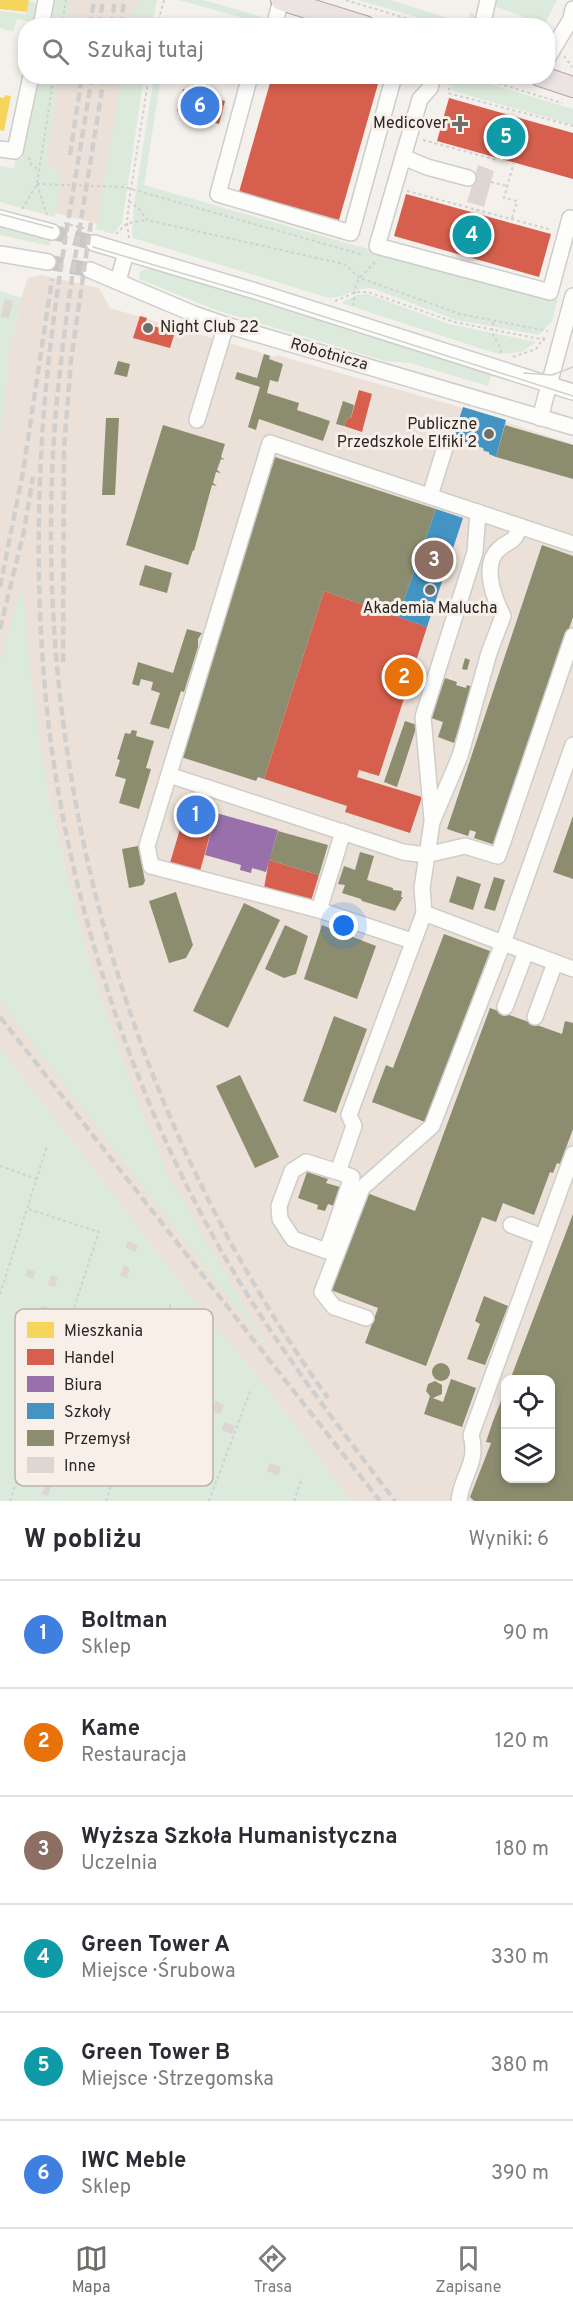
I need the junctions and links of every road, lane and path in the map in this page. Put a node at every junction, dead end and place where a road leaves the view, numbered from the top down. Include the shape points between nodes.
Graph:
1 (46, 0) edge
2 (66, 0) edge
3 (164, 0) edge
4 (281, 0) edge
5 (346, 0) edge
6 (488, 0) edge
7 (573, 9) edge
8 (43, 18) edge
9 (63, 18) edge
10 (159, 18) edge
11 (276, 18) edge
12 (339, 18) edge
13 (405, 18) edge
14 (484, 18) edge
15 (555, 45) edge
16 (29, 84) edge
17 (53, 84) edge
18 (148, 84) edge
19 (248, 84) edge
20 (392, 84) edge
21 (431, 84) edge
22 (450, 84) edge
23 (509, 84) edge
24 (551, 84) edge
25 (568, 95) edge
26 (573, 126) edge
27 (409, 136) junction
28 (0, 149) edge
29 (498, 158) dead end
30 (402, 160) junction
31 (514, 162) dead end
32 (468, 178) dead end
33 (491, 182) dead end
34 (37, 184) junction
35 (507, 186) junction
36 (394, 188) junction
37 (130, 189) junction
38 (129, 201) junction
39 (483, 211) junction
40 (21, 212) dead end
41 (482, 215) dead end
42 (0, 218) edge
43 (512, 218) junction
44 (573, 219) edge
45 (147, 220) junction
46 (127, 224) junction
47 (50, 225) joint
48 (566, 234) junction
49 (114, 236) dead end
50 (94, 243) tunnel mouth
51 (377, 246) junction
52 (127, 247) junction
53 (0, 254) edge
54 (48, 262) tunnel mouth
55 (90, 270) tunnel mouth
56 (360, 278) junction
57 (118, 281) junction
58 (356, 292) junction
59 (573, 296) edge
60 (329, 301) dead end
61 (351, 310) dead end
62 (493, 322) junction
63 (226, 325) junction
64 (492, 330) junction
65 (543, 339) junction
66 (501, 354) dead end
67 (512, 358) dead end
68 (550, 385) junction
69 (573, 392) edge
70 (540, 418) junction
71 (197, 420) dead end
72 (573, 428) edge
73 (447, 441) dead end
74 (430, 496) junction
75 (478, 512) junction
76 (520, 526) junction
77 (573, 544) edge
78 (573, 636) edge
79 (573, 745) edge
80 (169, 775) junction
81 (432, 822) junction
82 (343, 832) junction
83 (426, 855) junction
84 (319, 910) junction
85 (424, 913) junction
86 (412, 941) junction
87 (503, 943) junction
88 (526, 952) junction
89 (555, 963) junction
90 (573, 969) edge
91 (506, 1007) dead end
92 (535, 1017) dead end
93 (47, 1146) dead end
94 (572, 1162) edge
95 (0, 1166) edge
96 (338, 1172) junction
97 (37, 1179) junction
98 (28, 1209) junction
99 (511, 1225) dead end
100 (543, 1237) junction
101 (0, 1294) edge
102 (171, 1303) dead end
103 (74, 1309) edge
104 (169, 1309) edge
105 (366, 1318) dead end
106 (251, 1389) dead end
107 (302, 1478) dead end
108 (15, 1486) edge
109 (111, 1486) edge
110 (10, 1501) edge
111 (106, 1501) edge
112 (209, 1501) edge
113 (294, 1501) edge
114 (459, 1501) edge

1 - 8 street
2 - 9 path
3 - 10 path
4 - 11 street
4 - 12 main road
5 - 13 path
6 - 14 street
7 - 15 street
16 - 28 street via 15,151
17 - 34 path
18 - 37 path
19 - 20 street via 218,194 351,233
21 - 27 street via 420,99
22 - 26 path via 448,93
23 - 25 path
24 - 25 main road
27 - 29 path
27 - 30 street
30 - 32 street
30 - 36 street
31 - 35 path
33 - 35 path
34 - 37 path
34 - 40 path
34 - 47 path
35 - 43 path via 504,198 517,201
36 - 39 path
36 - 51 street
37 - 38 path
37 - 51 path via 360,254
38 - 45 path
38 - 46 path
39 - 41 path
39 - 43 path
42 - 47 street
43 - 48 path
44 - 48 street via 570,218
45 - 46 path
45 - 56 path via 336,261
46 - 49 path
46 - 52 path
48 - 51 street via 550,292
50 - 52 street
51 - 56 path via 374,265
52 - 57 street
52 - 68 street
53 - 54 street
55 - 57 street, Robotnicza
56 - 58 path
56 - 62 path via 460,315
57 - 63 street, Robotnicza
58 - 60 path
58 - 61 path
58 - 64 path via 378,294 454,322
59 - 68 street
62 - 64 path
62 - 65 path via 550,331
63 - 70 street, Robotnicza
63 - 71 street
64 - 65 path
64 - 66 path
65 - 67 path via 536,349
68 - 69 street
68 - 70 street
70 - 72 street, Robotnicza
73 - 74 street
74 - 75 street
74 - 80 street via 270,443
75 - 76 street
75 - 81 street via 475,552 423,717
76 - 77 street
76 - 81 street via 515,540 500,549 490,567 493,592 503,616 460,756
78 - 83 street via 498,856 465,846
79 - 87 street
80 - 82 street
80 - 84 street via 147,846 151,866
81 - 83 street
82 - 83 street via 403,852
82 - 84 street
83 - 85 street
84 - 86 street
85 - 86 street
85 - 87 street
86 - 96 street via 349,1115 354,1126
87 - 88 street
87 - 105 street via 432,1126 362,1188 322,1292 333,1306
88 - 89 street
88 - 91 street
89 - 90 street
89 - 92 street
93 - 97 path
94 - 100 street
95 - 97 path
96 - 96 street via 306,1162 292,1172 279,1206 280,1220 293,1239 327,1251 352,1177
97 - 98 path
98 - 101 path
98 - 103 path via 99,1232
99 - 100 street
100 - 114 street via 471,1435 474,1459
102 - 104 path
106 - 112 path
107 - 113 path
108 - 110 path
109 - 111 path

